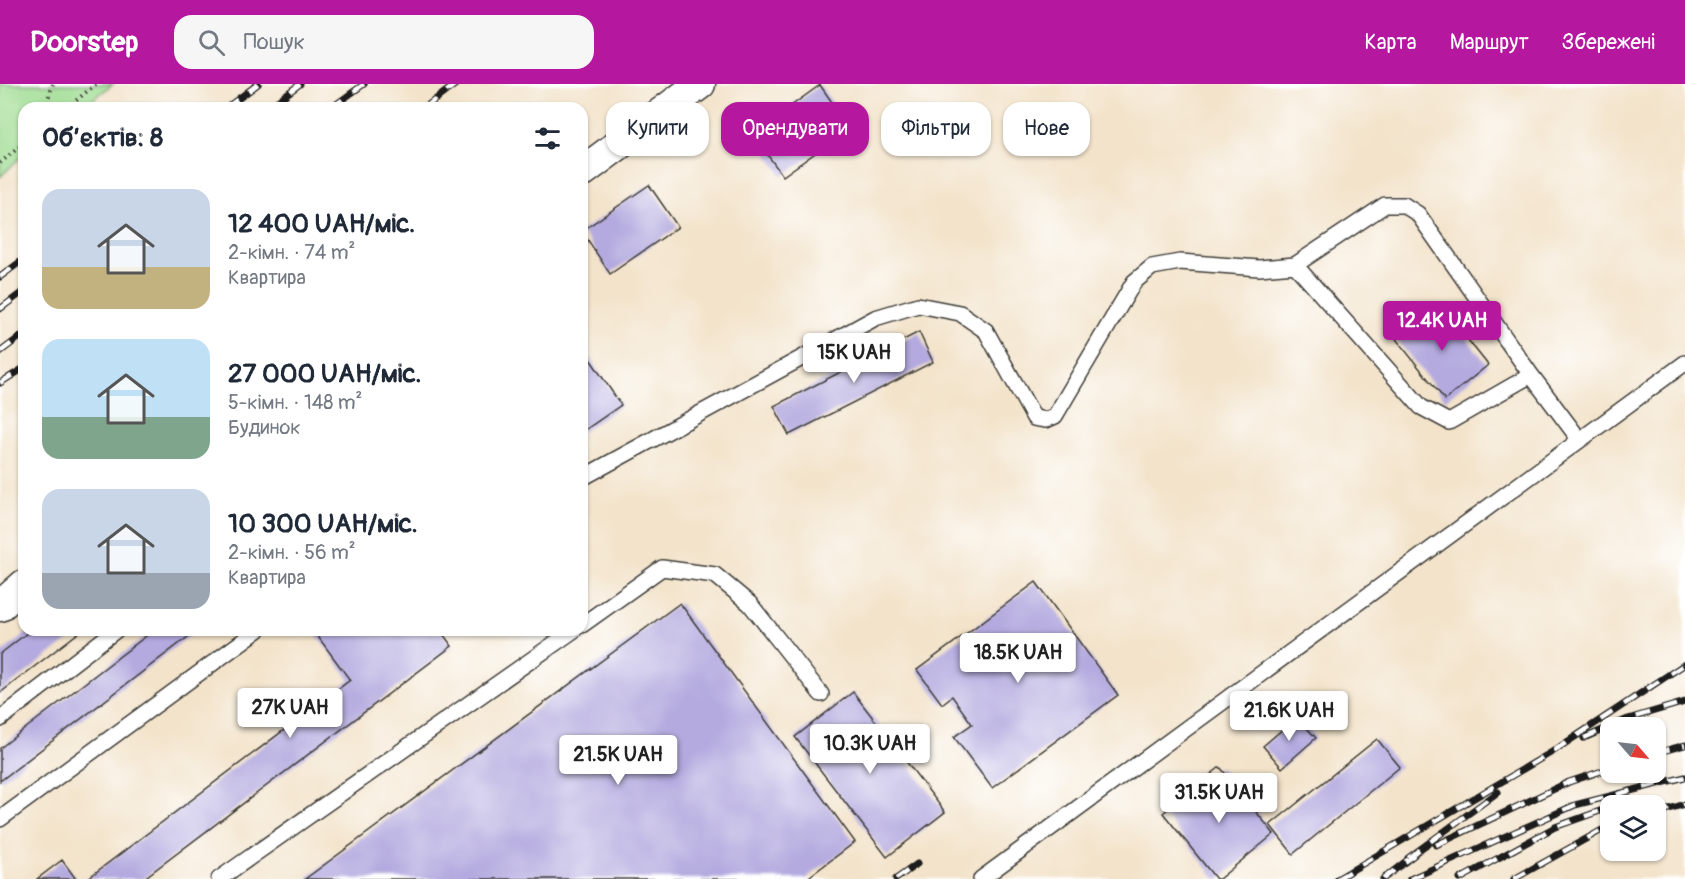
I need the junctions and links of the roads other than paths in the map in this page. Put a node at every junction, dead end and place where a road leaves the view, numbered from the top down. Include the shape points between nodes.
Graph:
1 (700, 84) edge
2 (588, 168) edge
3 (1294, 266) junction
4 (1685, 363) edge
5 (1531, 375) junction
6 (1579, 439) junction
7 (588, 475) edge
8 (18, 590) edge
9 (0, 606) edge
10 (588, 621) edge
11 (108, 636) edge
12 (250, 636) edge
13 (565, 636) edge
14 (821, 694) dead end
15 (0, 718) edge
16 (0, 819) edge
17 (219, 879) edge
18 (981, 879) edge

1 - 2 street
3 - 5 lane via 1421,407 1449,422
3 - 5 lane via 1385,205 1404,205 1418,214
3 - 7 lane via 1259,268 1180,262 1152,267 1134,282 1055,416 1046,420 1034,417 986,331 960,313 918,305 875,318
4 - 6 lane
5 - 6 lane
6 - 18 lane
8 - 9 street
10 - 14 lane via 662,568 715,575 750,604
11 - 15 lane
12 - 16 lane
13 - 17 lane

